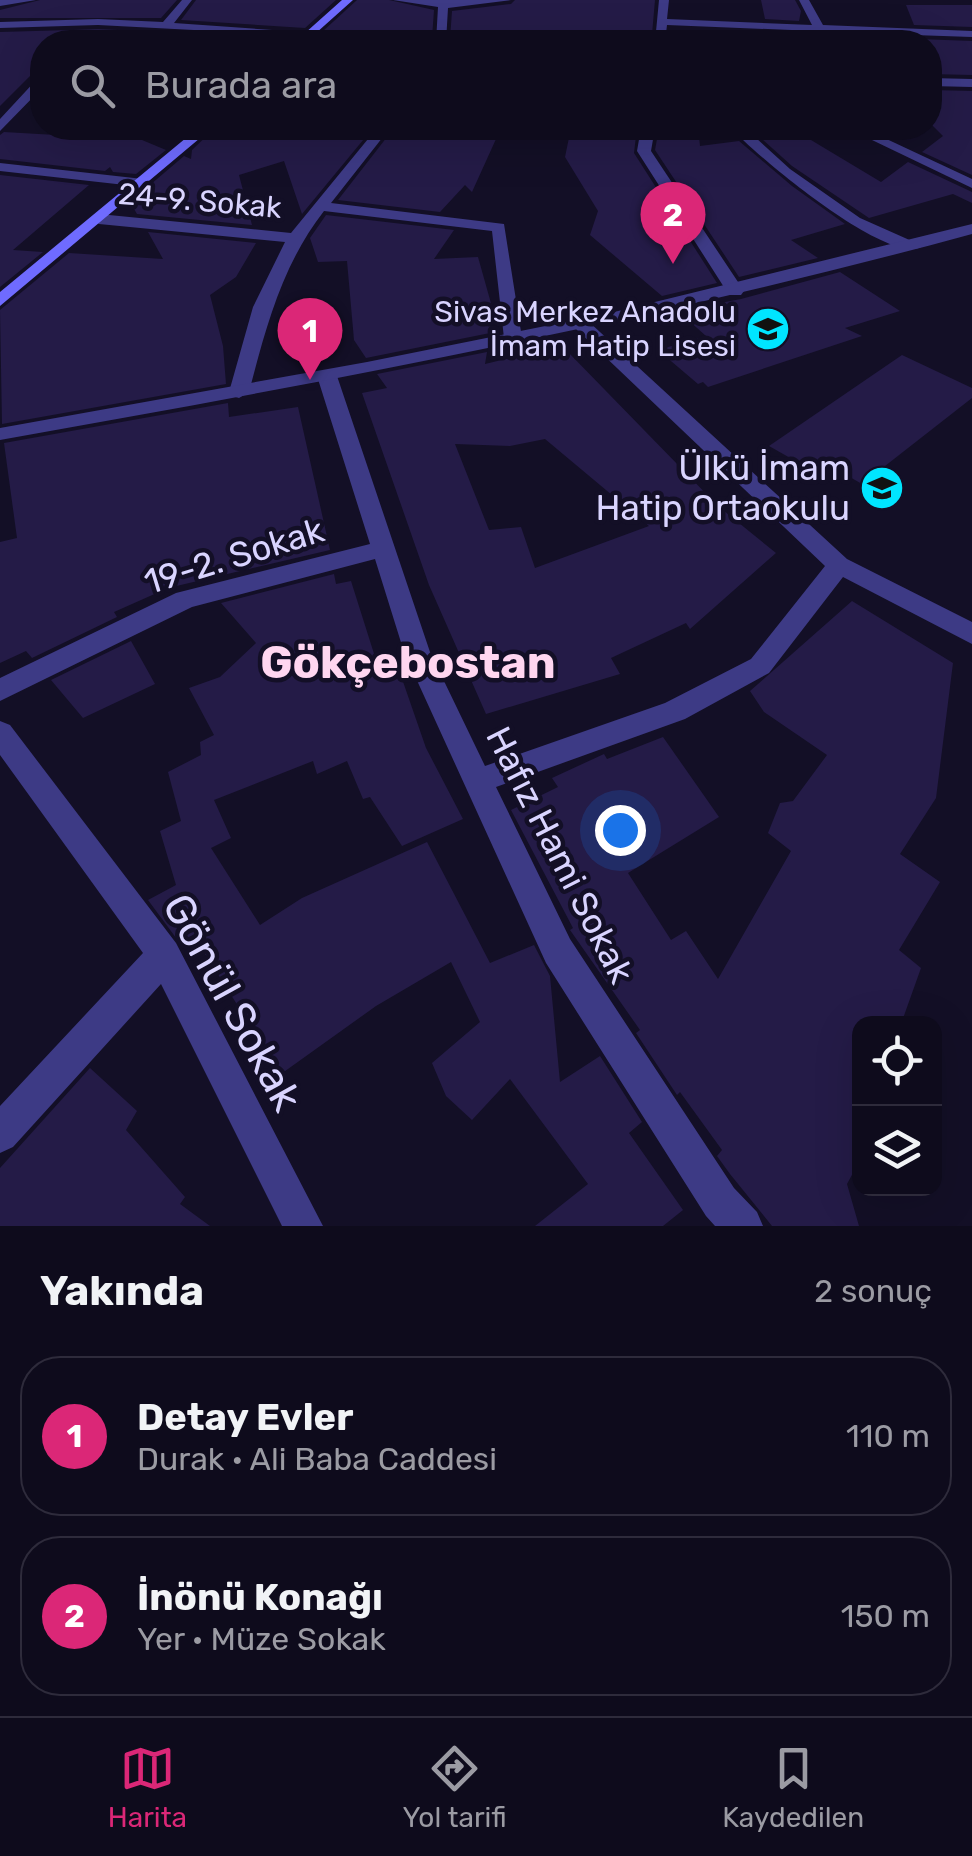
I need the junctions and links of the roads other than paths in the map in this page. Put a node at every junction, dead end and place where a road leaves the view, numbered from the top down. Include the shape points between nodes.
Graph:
1 (31, 0) edge
2 (187, 0) edge
3 (348, 0) edge
4 (398, 0) edge
5 (506, 0) edge
6 (664, 0) edge
7 (804, 0) edge
8 (0, 3) edge
9 (443, 5) junction
10 (663, 22) junction
11 (167, 24) junction
12 (0, 25) edge
13 (816, 29) junction
14 (262, 30) edge
15 (313, 30) edge
16 (442, 30) edge
17 (662, 30) edge
18 (847, 30) edge
19 (942, 33) edge
20 (972, 34) edge
21 (942, 82) edge
22 (954, 83) junction
23 (972, 83) edge
24 (30, 94) edge
25 (963, 95) dead end
26 (0, 126) edge
27 (191, 140) edge
28 (374, 140) edge
29 (646, 140) edge
30 (751, 140) edge
31 (879, 140) edge
32 (0, 167) edge
33 (143, 182) junction
34 (972, 184) edge
35 (319, 206) junction
36 (99, 219) junction
37 (972, 230) edge
38 (295, 238) junction
39 (915, 246) junction
40 (735, 291) junction
41 (0, 301) edge
42 (582, 325) junction
43 (513, 338) junction
44 (327, 376) junction
45 (240, 392) junction
46 (0, 434) edge
47 (382, 548) junction
48 (840, 565) junction
49 (972, 634) edge
50 (0, 690) edge
51 (0, 733) edge
52 (478, 780) junction
53 (164, 956) junction
54 (0, 1134) edge
55 (304, 1226) edge
56 (742, 1226) edge

1 - 8 street
2 - 11 street
3 - 15 main road
4 - 9 street
5 - 9 street
6 - 10 street
7 - 13 street
9 - 16 street
10 - 13 street
10 - 17 street
11 - 12 street
11 - 14 street
13 - 18 street
19 - 20 street
21 - 22 street
22 - 23 street
22 - 25 street
24 - 26 street
27 - 33 main road
28 - 35 street
29 - 40 street via 644,150
30 - 39 street via 855,220
31 - 34 street
32 - 33 street
33 - 36 main road
35 - 38 street
35 - 43 street via 500,227
36 - 38 street, 24-9. Sokak
36 - 41 main road
37 - 39 street
38 - 45 street via 262,307
39 - 40 street
40 - 42 street
42 - 43 street
42 - 48 street
43 - 44 street
44 - 45 street
44 - 47 street, Hafız Hami Sokak
45 - 46 street
47 - 50 street, 19-2. Sokak via 185,600
47 - 52 street, Hafız Hami Sokak via 417,652
48 - 49 street
48 - 52 street via 760,666 675,711
51 - 53 street, Gönül Sokak
52 - 56 street, Hafız Hami Sokak via 558,950
53 - 54 street
53 - 55 street, Gönül Sokak

